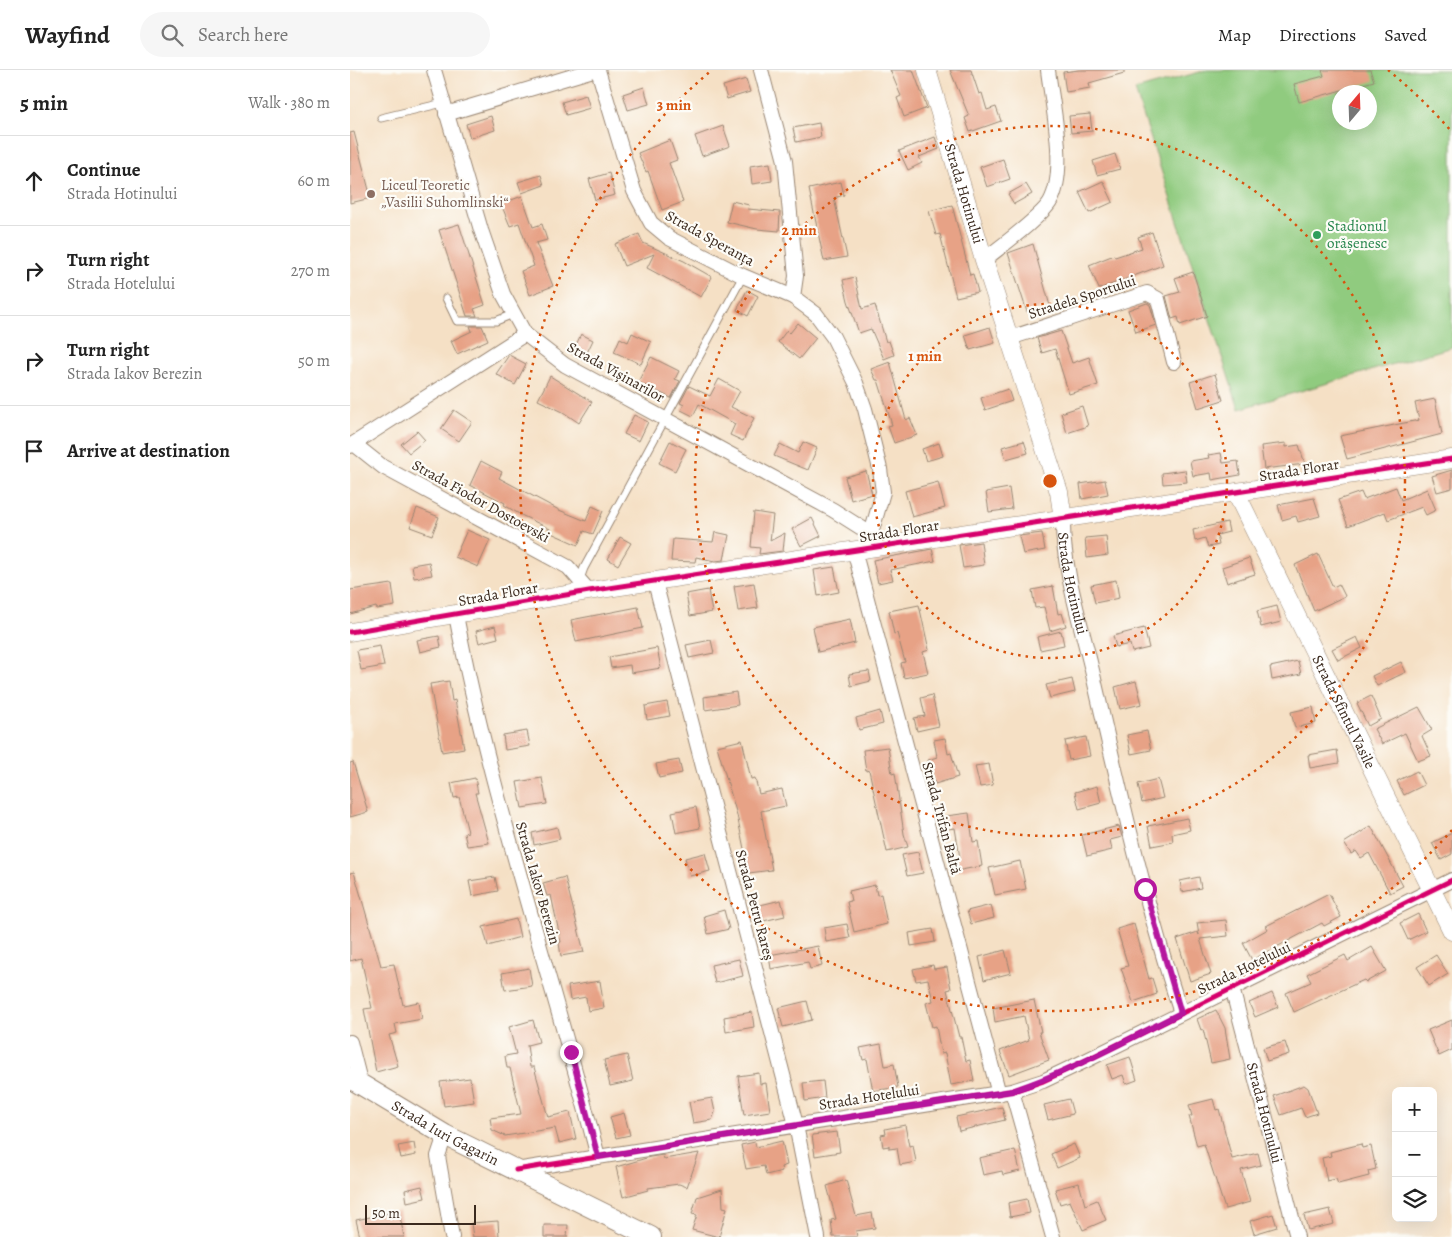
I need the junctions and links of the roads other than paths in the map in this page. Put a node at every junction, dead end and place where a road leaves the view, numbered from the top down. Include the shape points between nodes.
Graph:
1 (434, 70) edge
2 (593, 70) edge
3 (598, 70) edge
4 (760, 70) edge
5 (927, 70) edge
6 (1048, 70) edge
7 (445, 108) junction
8 (381, 118) dead end
9 (984, 260) junction
10 (743, 276) junction
11 (446, 298) dead end
12 (793, 298) junction
13 (513, 314) junction
14 (525, 334) junction
15 (1010, 338) junction
16 (1174, 362) dead end
17 (666, 418) junction
18 (352, 445) edge
19 (1452, 459) edge
20 (1236, 493) junction
21 (1063, 519) junction
22 (871, 534) junction
23 (884, 546) junction
24 (854, 550) junction
25 (655, 582) junction
26 (584, 585) junction
27 (456, 615) junction
28 (350, 632) edge
29 (1452, 880) edge
30 (1432, 890) junction
31 (1452, 931) edge
32 (1232, 988) junction
33 (1181, 1013) junction
34 (350, 1042) edge
35 (356, 1082) edge
36 (1005, 1092) junction
37 (796, 1124) junction
38 (445, 1135) junction
39 (598, 1157) junction
40 (516, 1170) junction
41 (452, 1237) edge
42 (651, 1237) edge
43 (818, 1237) edge
44 (1053, 1237) edge
45 (1297, 1237) edge

1 - 7 street, Strada Vișinarilor
2 - 7 street
3 - 10 street, Strada Speranța via 634,191 651,223 669,238
4 - 12 street via 785,161 796,276
5 - 9 street, Strada Hotinului
6 - 9 street via 1058,177 1054,193 1044,210
7 - 8 lane
7 - 13 street, Strada Vișinarilor via 481,230
9 - 15 street, Strada Hotinului
10 - 12 street, Strada Speranța
10 - 17 lane
11 - 13 lane via 457,321 496,321
12 - 22 street, Strada Speranța via 816,314 833,337 856,383 865,410 883,492
13 - 14 street, Strada Vișinarilor
14 - 17 street, Strada Vișinarilor via 564,364
14 - 18 street, Strada Fiodor Dostoevski
15 - 16 street, Stradela Sportului via 1147,293 1158,300
15 - 21 street, Strada Hotinului via 1059,492
17 - 22 street, Strada Vișinarilor
17 - 26 lane via 584,568
18 - 26 street, Strada Fiodor Dostoevski via 384,467 568,567
19 - 20 street, Strada Florar
20 - 21 street, Strada Florar
20 - 30 street, Strada Sfîntul Vasile
21 - 23 street, Strada Florar
21 - 33 street, Strada Hotinului via 1065,554 1109,742 1147,898
22 - 23 street, Strada Vișinarilor
23 - 24 street, Strada Florar
24 - 25 street, Strada Florar
24 - 36 street, Strada Trifan Baltă
25 - 26 street, Strada Florar
25 - 37 street, Strada Petru Rareș
26 - 27 street, Strada Florar
27 - 28 street, Strada Florar
27 - 39 street, Strada Iakov Berezin via 490,770
29 - 30 street, Strada Hotelului
30 - 31 street, Strada Sfîntul Vasile
30 - 32 street, Strada Hotelului
32 - 33 street, Strada Hotelului
32 - 45 street, Strada Hotinului
33 - 36 street, Strada Hotelului via 1043,1081
34 - 35 street
35 - 38 main road, Strada Iuri Gagarin
36 - 37 street, Strada Hotelului
36 - 44 street, Strada Trifan Baltă
37 - 39 street, Strada Hotelului
37 - 43 street, Strada Petru Rareș
38 - 40 main road, Strada Iuri Gagarin
38 - 41 street via 438,1156
39 - 40 street, Strada Hotelului
40 - 42 main road, Strada Iuri Gagarin

